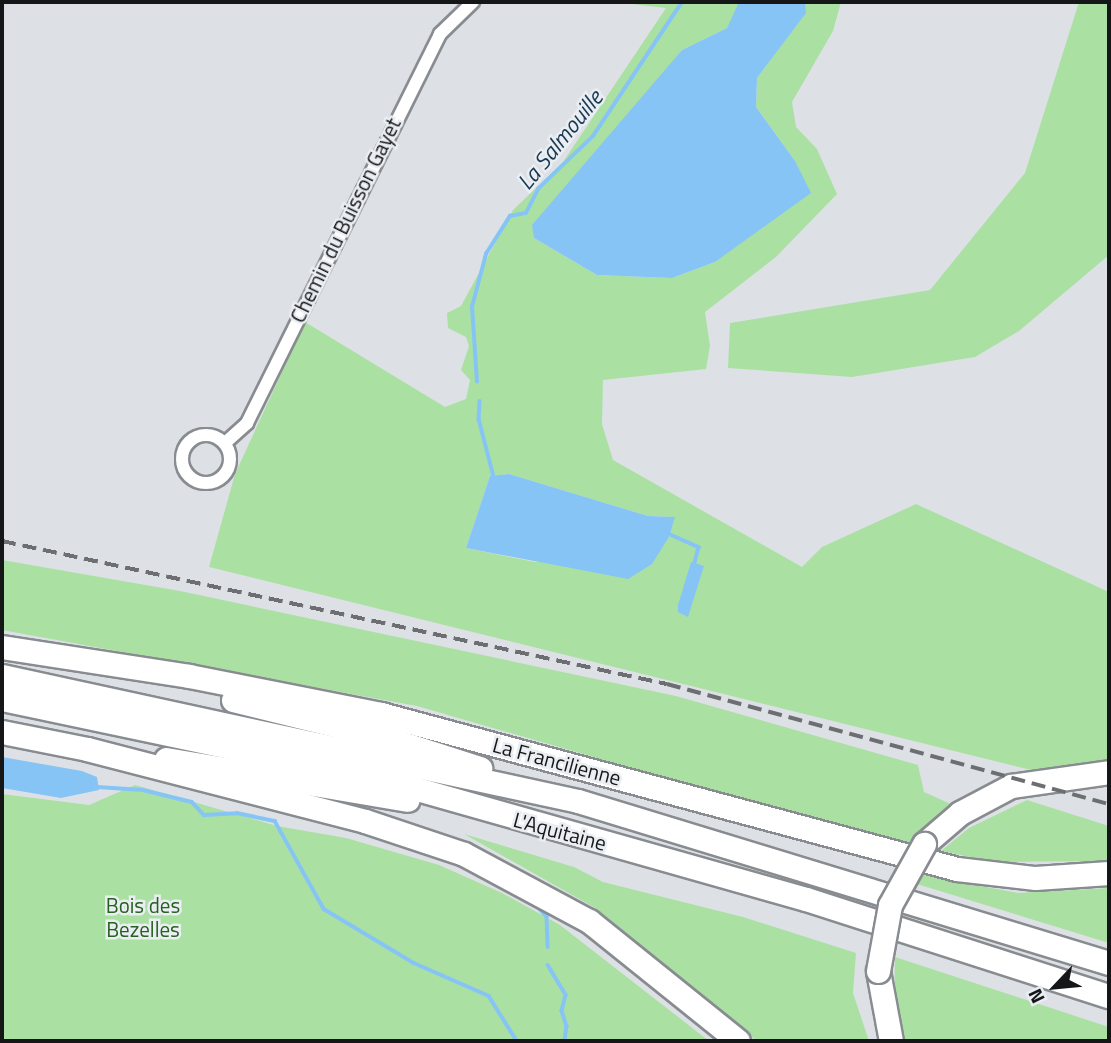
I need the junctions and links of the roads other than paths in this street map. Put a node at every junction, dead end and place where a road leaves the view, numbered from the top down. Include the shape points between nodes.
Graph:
1 (473, 2) edge
2 (225, 443) dead end
3 (2, 647) edge
4 (64, 658) junction
5 (2, 676) edge
6 (2, 699) edge
7 (2, 732) edge
8 (87, 749) junction
9 (1109, 772) edge
10 (578, 801) junction
11 (504, 816) junction
12 (1109, 873) edge
13 (1109, 963) edge
14 (1109, 996) edge
15 (738, 1041) edge
16 (891, 1041) edge

1 - 2 street, Chemin du Buisson Gayet via 440,34 247,423
3 - 4 highway, La Francilienne
4 - 10 highway via 386,738
4 - 12 highway, La Francilienne via 189,676 381,714 957,869 1035,878
5 - 10 highway, L'Aquitaine
6 - 11 highway, L'Aquitaine via 378,778
7 - 8 highway
8 - 11 highway
8 - 15 highway via 365,821 475,859 589,921
9 - 16 highway, bridge via 1012,786 967,809 924,844 890,905 878,971
10 - 13 highway, L'Aquitaine
11 - 14 highway, L'Aquitaine via 806,899

